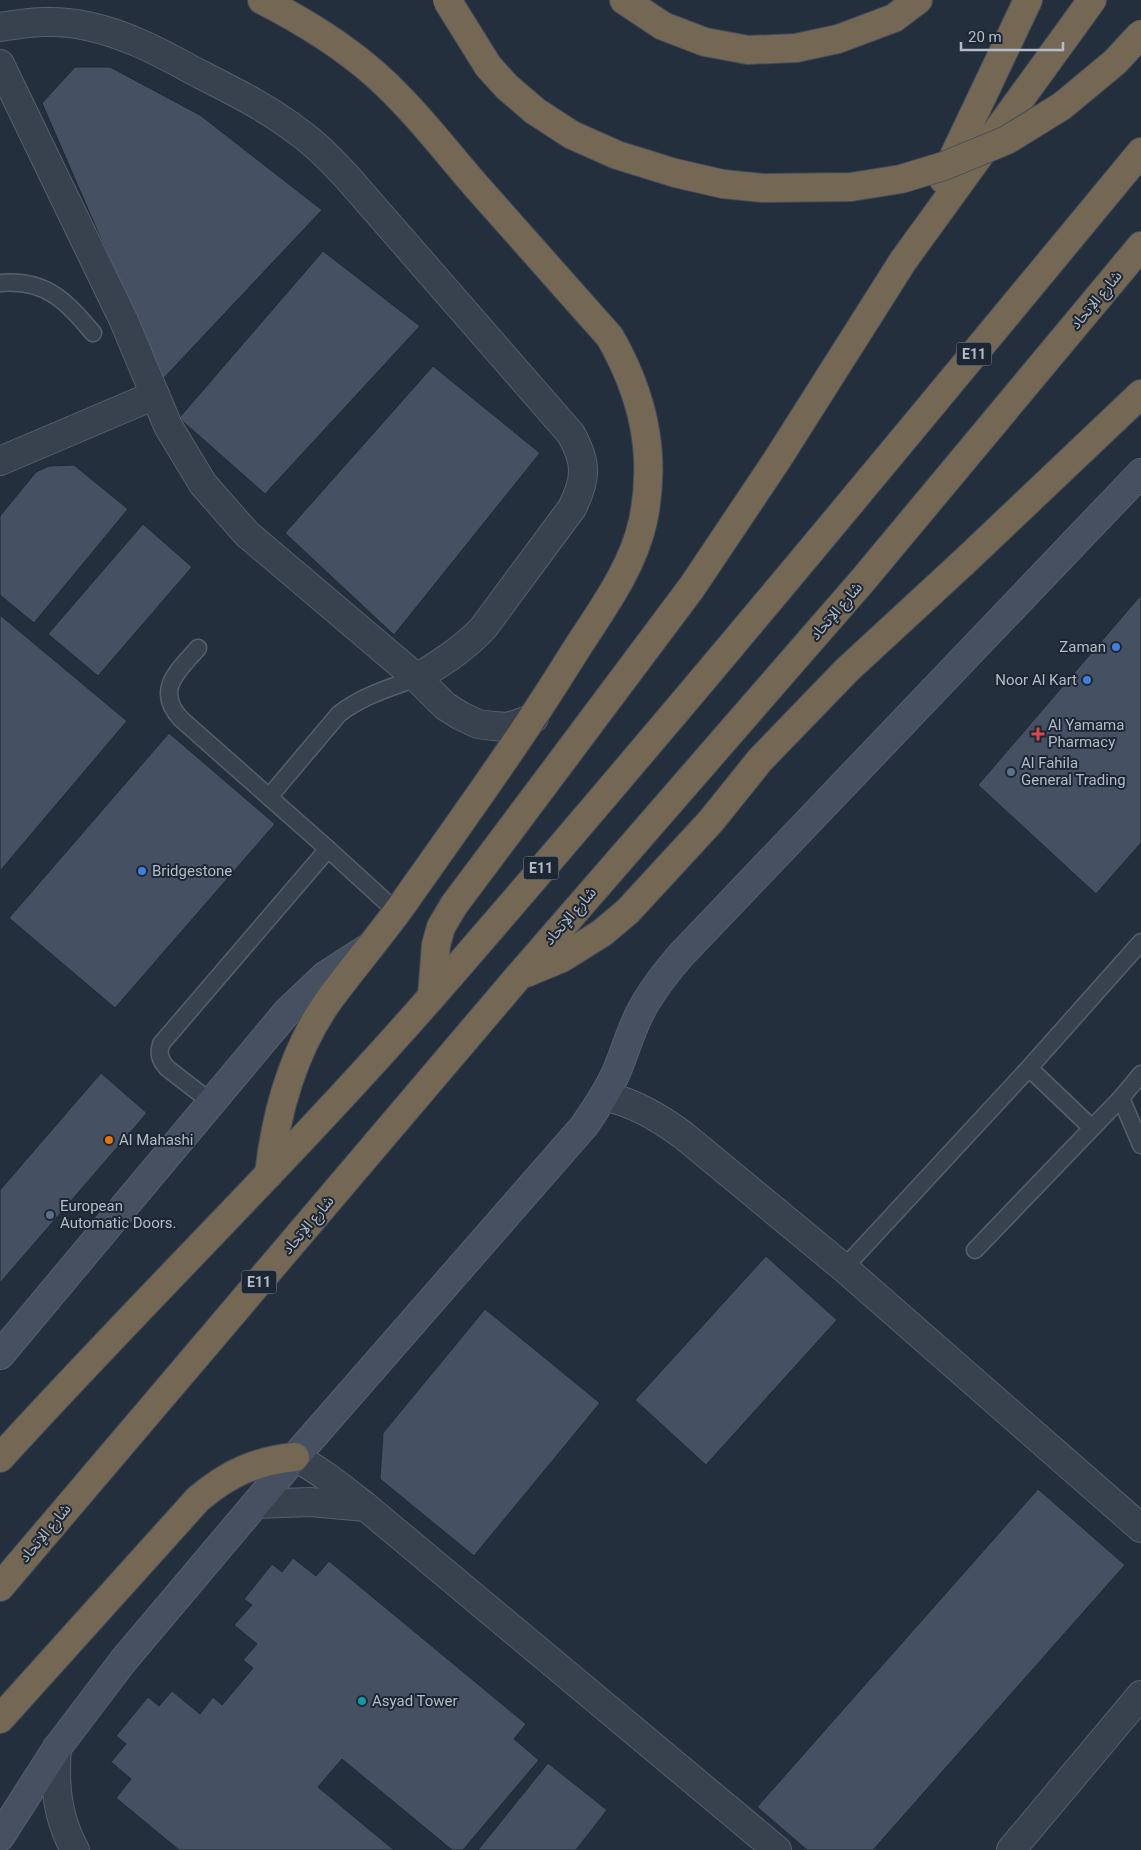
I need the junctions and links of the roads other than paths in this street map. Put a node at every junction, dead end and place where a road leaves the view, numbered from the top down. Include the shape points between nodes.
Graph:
1 (262, 0) edge
2 (448, 0) edge
3 (624, 0) edge
4 (918, 0) edge
5 (1028, 0) edge
6 (1092, 0) edge
7 (0, 27) edge
8 (1141, 34) edge
9 (0, 64) edge
10 (1141, 152) edge
11 (1141, 246) edge
12 (903, 261) junction
13 (0, 283) edge
14 (94, 333) dead end
15 (1141, 394) edge
16 (155, 395) junction
17 (0, 461) edge
18 (1141, 472) edge
19 (198, 648) dead end
20 (417, 678) junction
21 (534, 718) junction
22 (269, 797) junction
23 (328, 849) junction
24 (397, 912) junction
25 (1141, 942) edge
26 (372, 946) junction
27 (518, 977) junction
28 (432, 996) junction
29 (1029, 1068) junction
30 (1141, 1074) edge
31 (604, 1096) junction
32 (1121, 1098) junction
33 (211, 1102) junction
34 (1092, 1128) junction
35 (1141, 1145) edge
36 (269, 1174) junction
37 (975, 1250) dead end
38 (844, 1268) junction
39 (2, 1349) edge
40 (295, 1457) junction
41 (0, 1458) edge
42 (256, 1504) junction
43 (366, 1507) junction
44 (1141, 1528) edge
45 (0, 1587) edge
46 (1141, 1695) edge
47 (0, 1719) edge
48 (57, 1748) junction
49 (0, 1837) edge
50 (75, 1850) edge
51 (777, 1850) edge
52 (1011, 1850) edge

1 - 21 highway via 300,19 339,45 410,108 610,337 626,364 645,424 648,489 643,522 633,554 618,584
2 - 8 highway, bridge via 488,66 535,111 572,135 617,155 675,173 723,184 763,188 852,187 901,178 944,166 998,144 1062,106 1115,62
3 - 4 highway via 663,26 705,42 748,50 796,48 838,39 894,18
5 - 12 highway
6 - 12 highway
7 - 20 street via 26,22 56,22 114,32 142,43 241,96 301,133 347,177 571,434 580,452 584,471 581,490 572,508 484,627 452,656
9 - 16 street via 124,320
10 - 28 highway, E11 via 807,557
11 - 27 highway, شارع الإتحاد / E11 via 863,580
12 - 28 highway via 692,587 454,905 441,927 436,945
13 - 14 lane via 13,282 44,289 71,307
15 - 27 highway via 847,670 760,760 710,821 628,911 562,958
16 - 17 street
16 - 20 street via 168,426 203,484 247,534
18 - 31 main road via 668,970 645,1003
19 - 22 lane via 170,684 168,696 172,710
20 - 21 street via 445,706 478,724 508,727
20 - 22 lane via 366,696 338,714
21 - 24 highway
22 - 23 lane
23 - 24 lane
23 - 33 lane via 161,1044 161,1061 167,1068
24 - 26 highway
25 - 29 lane
26 - 33 main road via 326,975 306,992
26 - 36 highway via 329,1001 298,1056 278,1114
27 - 45 highway, شارع الإتحاد / E11
28 - 36 highway, E11
29 - 34 lane
29 - 38 lane
30 - 32 lane
31 - 38 street via 639,1107 683,1135
31 - 40 main road via 584,1126
32 - 34 lane
32 - 35 lane
33 - 39 main road
34 - 37 lane
36 - 41 highway, E11
38 - 44 street
40 - 42 main road
40 - 43 street via 314,1467
40 - 47 highway via 254,1464 234,1473 198,1499
42 - 43 street via 310,1502
42 - 48 main road via 123,1661
43 - 51 street
46 - 52 street
48 - 49 main road
48 - 50 street via 57,1797 62,1820

